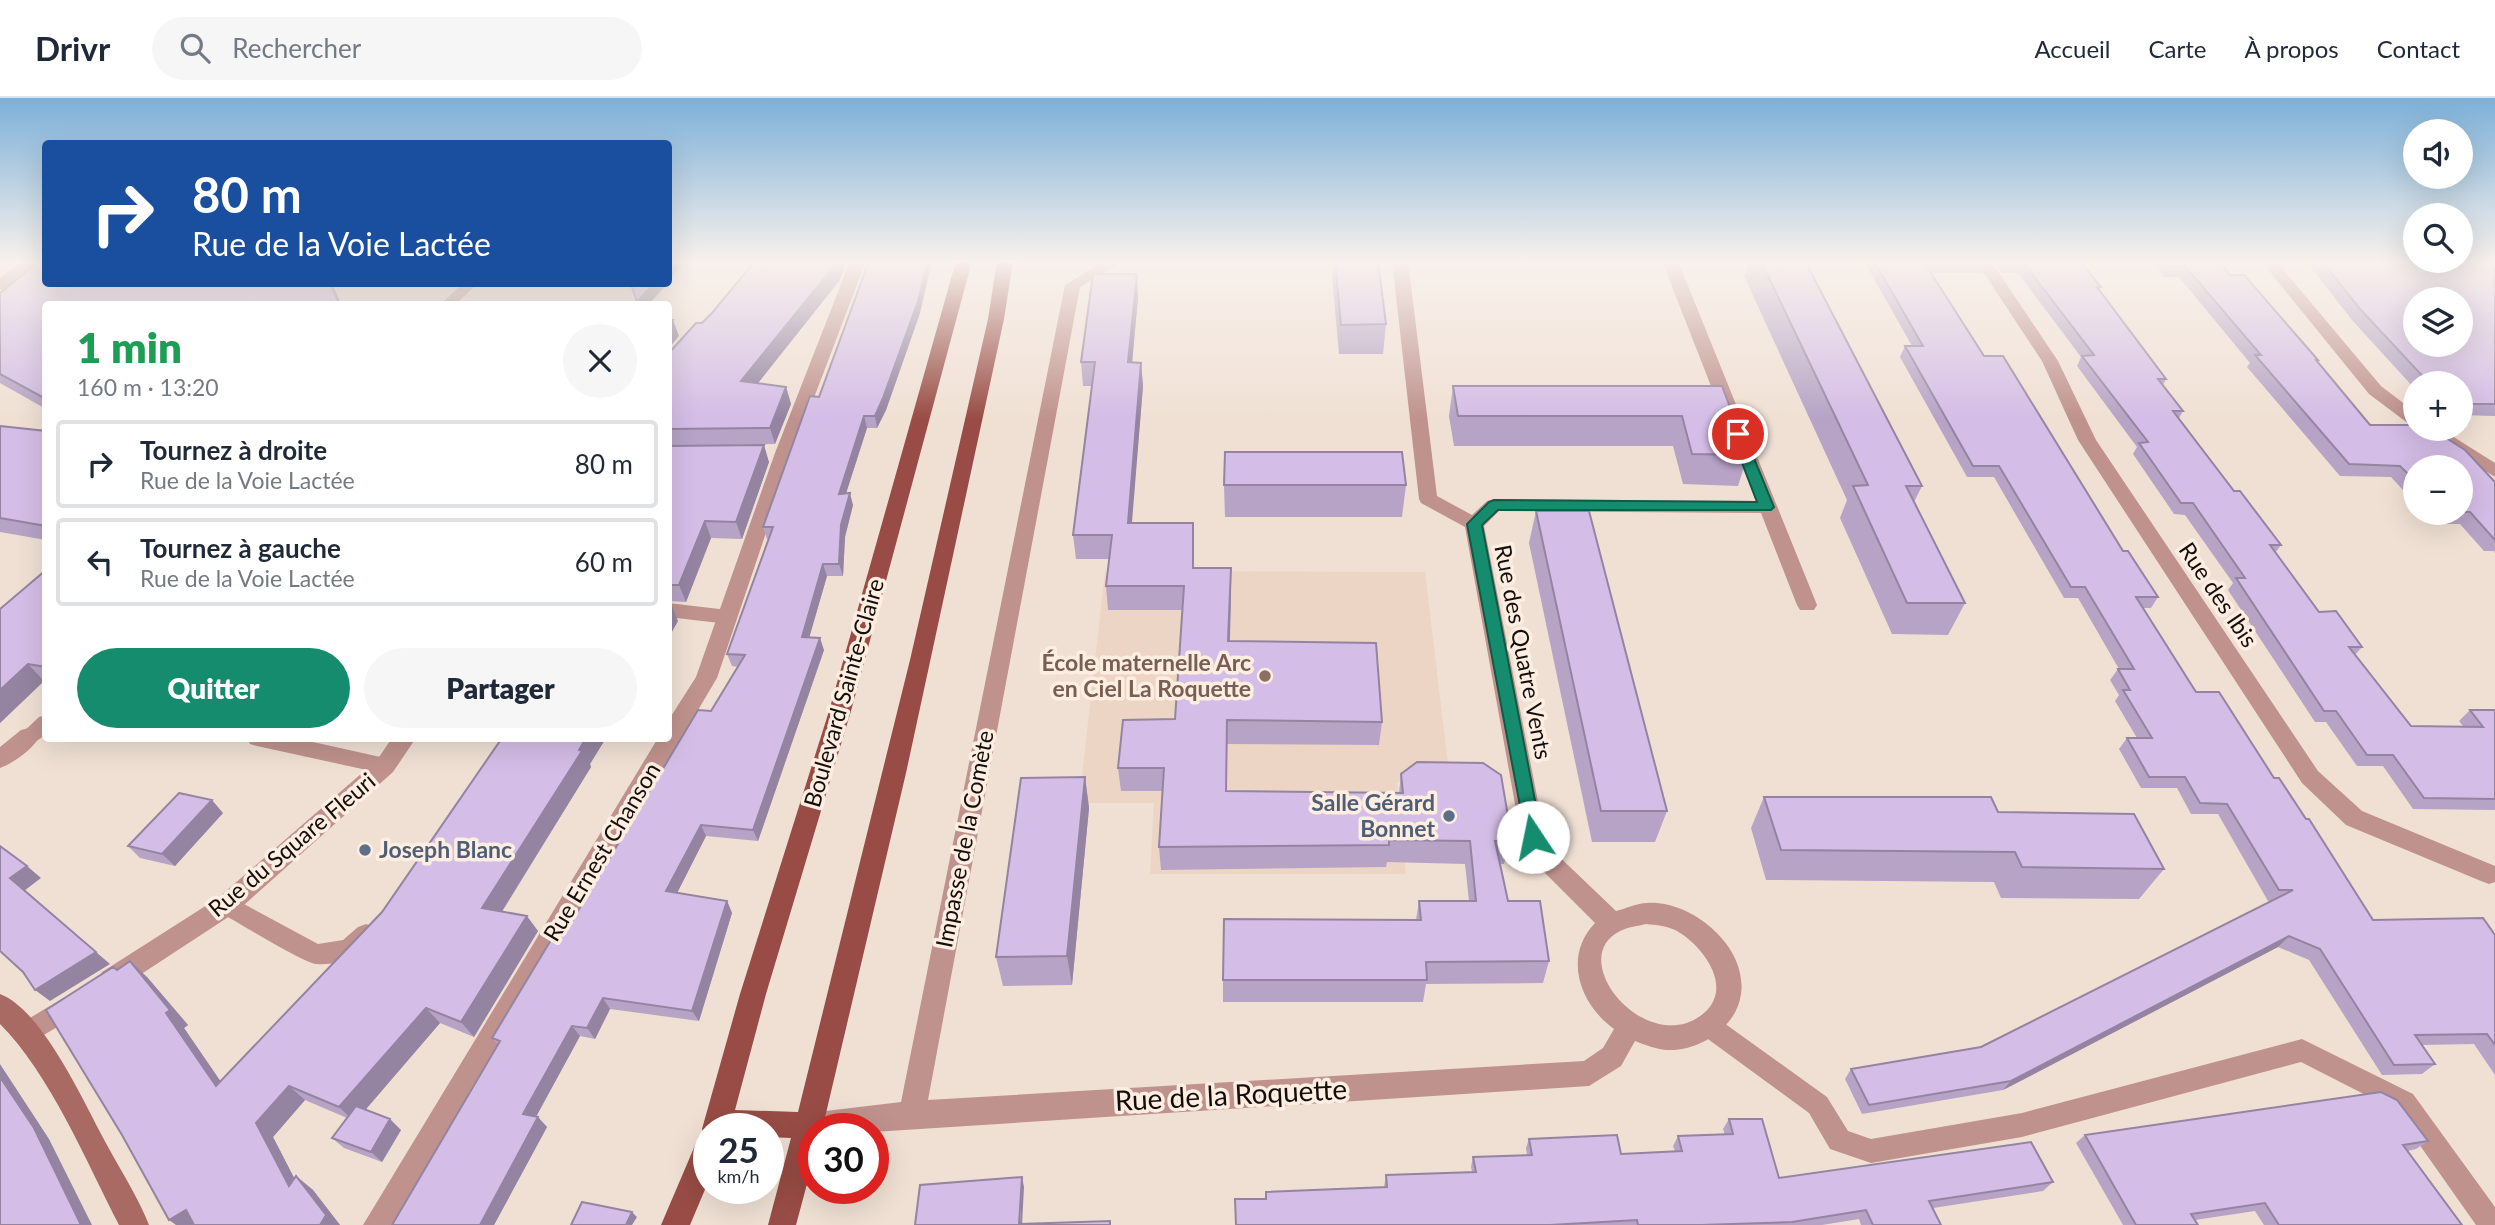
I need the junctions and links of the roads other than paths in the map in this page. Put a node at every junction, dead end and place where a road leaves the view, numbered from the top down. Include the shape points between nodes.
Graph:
1 (838, 314) edge
2 (950, 314) edge
3 (997, 314) edge
4 (1067, 314) edge
5 (1406, 314) edge
6 (1691, 314) edge
7 (2018, 314) edge
8 (2312, 314) edge
9 (2403, 411) edge
10 (2448, 441) edge
11 (758, 453) edge
12 (784, 453) junction
13 (2495, 471) edge
14 (1766, 507) junction
15 (1474, 524) junction
16 (1807, 605) dead end
17 (672, 610) edge
18 (728, 617) junction
19 (37, 729) edge
20 (672, 735) edge
21 (275, 742) edge
22 (402, 742) edge
23 (668, 742) edge
24 (0, 759) edge
25 (385, 766) junction
26 (2493, 876) edge
27 (227, 905) junction
28 (381, 916) edge
29 (1610, 922) junction
30 (0, 1006) edge
31 (1630, 1026) junction
32 (1709, 1026) junction
33 (27, 1033) junction
34 (719, 1113) edge
35 (812, 1113) edge
36 (912, 1114) junction
37 (889, 1117) edge
38 (798, 1166) edge
39 (693, 1183) edge
40 (135, 1225) edge
41 (377, 1225) edge
42 (676, 1225) edge
43 (782, 1225) edge
44 (2493, 1225) edge

1 - 12 street, Rue Ernest Chanson
2 - 34 main road, Boulevard Sainte-Claire via 840,711
3 - 35 main road via 909,712
4 - 36 street, Impasse de la Comète
5 - 15 street, Rue des Quatre Vents via 1428,499
6 - 14 street
7 - 26 street, Rue des Ibis via 2050,361 2087,440 2310,777 2354,818
8 - 9 street via 2375,390
10 - 13 street
11 - 12 street
12 - 18 street, Rue Ernest Chanson
14 - 15 street via 1494,505
14 - 16 street
15 - 29 street, Rue des Quatre Vents via 1533,837 1539,852
17 - 18 lane
18 - 20 street, Rue Ernest Chanson via 706,678
19 - 24 street
21 - 25 lane
22 - 25 street, Rue du Square Fleuri
23 - 41 street, Rue Ernest Chanson
25 - 27 street, Rue du Square Fleuri
27 - 28 lane via 316,954 349,949
27 - 33 street, Rue du Square Fleuri
29 - 31 street via 1590,947 1591,981 1606,1006
29 - 32 street via 1636,914 1665,916 1685,923 1715,948 1729,980 1729,993 1726,1006
30 - 33 main road
31 - 32 street via 1672,1037
31 - 36 street, Rue de la Roquette via 1612,1057 1589,1073
32 - 44 lane via 1818,1105 1839,1140 1871,1151 2022,1125 2302,1050 2404,1102
33 - 40 main road via 57,1079
36 - 37 street, Rue de la Roquette
38 - 43 main road
39 - 42 main road, Boulevard Sainte-Claire

